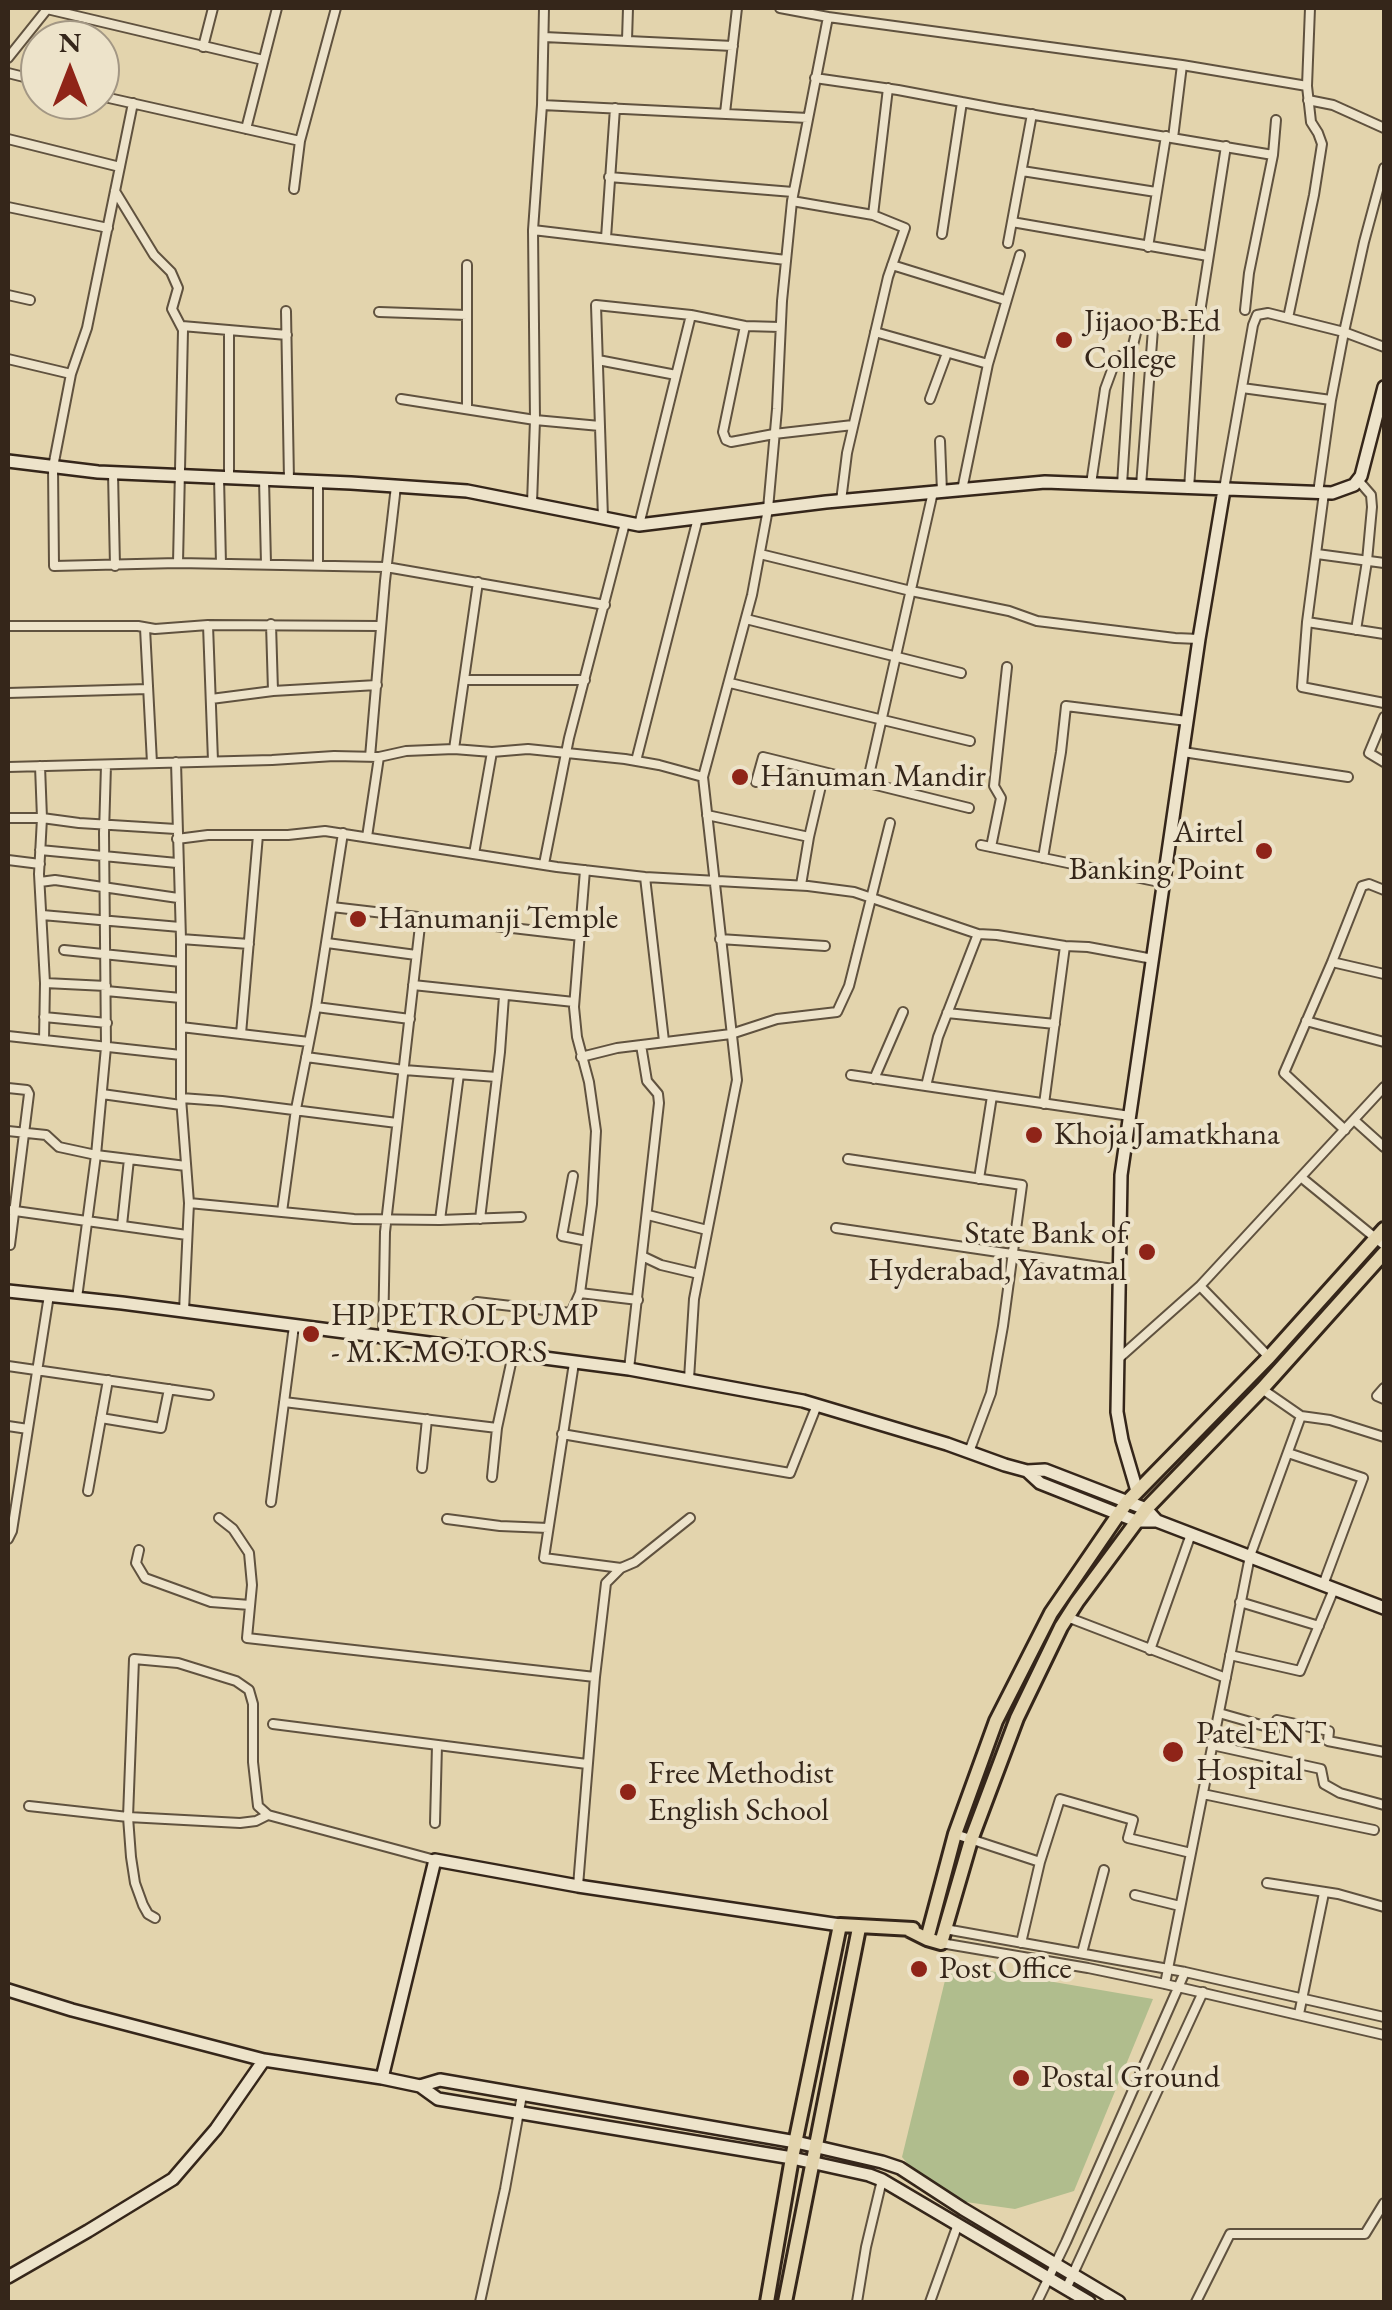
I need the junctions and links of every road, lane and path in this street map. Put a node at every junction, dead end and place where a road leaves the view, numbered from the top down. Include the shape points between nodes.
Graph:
1 (48, 8) edge
2 (213, 8) edge
3 (277, 8) edge
4 (336, 8) edge
5 (544, 8) edge
6 (628, 8) edge
7 (738, 8) edge
8 (780, 8) edge
9 (1310, 8) edge
10 (828, 17) junction
11 (544, 37) junction
12 (627, 40) junction
13 (733, 46) junction
14 (203, 47) junction
15 (8, 58) edge
16 (263, 60) junction
17 (1182, 66) junction
18 (814, 78) junction
19 (1307, 86) junction
20 (888, 88) junction
21 (120, 100) edge
22 (1308, 100) junction
23 (962, 102) junction
24 (133, 103) junction
25 (542, 104) junction
26 (615, 108) junction
27 (726, 114) junction
28 (1032, 114) junction
29 (808, 118) junction
30 (1276, 120) dead end
31 (1384, 128) edge
32 (246, 129) junction
33 (1170, 137) junction
34 (8, 139) edge
35 (300, 141) junction
36 (1226, 146) junction
37 (1274, 154) junction
38 (120, 168) junction
39 (1384, 168) edge
40 (1022, 171) junction
41 (609, 177) junction
42 (294, 189) dead end
43 (115, 191) junction
44 (1156, 192) junction
45 (793, 196) junction
46 (8, 207) edge
47 (873, 216) junction
48 (1012, 222) junction
49 (108, 228) junction
50 (533, 230) junction
51 (942, 234) dead end
52 (606, 238) junction
53 (1008, 243) dead end
54 (1148, 247) junction
55 (1020, 255) dead end
56 (1208, 256) junction
57 (786, 260) junction
58 (467, 265) dead end
59 (892, 265) junction
60 (8, 295) edge
61 (30, 300) dead end
62 (1005, 300) junction
63 (286, 310) dead end
64 (1245, 310) dead end
65 (379, 312) dead end
66 (467, 315) junction
67 (691, 315) junction
68 (1288, 318) junction
69 (182, 326) junction
70 (745, 326) junction
71 (1154, 326) junction
72 (1200, 326) junction
73 (780, 327) junction
74 (229, 330) junction
75 (875, 332) junction
76 (1344, 332) junction
77 (287, 335) junction
78 (1384, 348) edge
79 (947, 353) junction
80 (1130, 358) junction
81 (8, 359) edge
82 (598, 360) junction
83 (988, 364) junction
84 (71, 374) junction
85 (676, 375) junction
86 (1384, 387) edge
87 (1242, 388) junction
88 (400, 399) dead end
89 (930, 399) dead end
90 (1331, 400) junction
91 (467, 409) junction
92 (535, 420) junction
93 (854, 425) junction
94 (600, 426) junction
95 (774, 434) junction
96 (940, 441) dead end
97 (8, 461) edge
98 (54, 466) junction
99 (113, 473) junction
100 (178, 476) junction
101 (224, 478) junction
102 (264, 480) junction
103 (289, 480) junction
104 (1358, 480) junction
105 (318, 482) junction
106 (1091, 484) junction
107 (396, 486) junction
108 (1122, 486) junction
109 (1141, 486) junction
110 (1188, 488) junction
111 (962, 490) junction
112 (1224, 490) junction
113 (938, 492) junction
114 (1321, 493) junction
115 (841, 500) junction
116 (532, 504) junction
117 (768, 509) junction
118 (602, 518) junction
119 (698, 518) junction
120 (624, 523) junction
121 (639, 525) junction
122 (760, 554) junction
123 (1317, 554) junction
124 (1367, 561) junction
125 (178, 563) junction
126 (1384, 563) edge
127 (221, 564) junction
128 (266, 564) junction
129 (318, 565) junction
130 (115, 566) junction
131 (386, 567) junction
132 (478, 582) junction
133 (911, 591) junction
134 (605, 605) junction
135 (746, 619) junction
136 (1307, 622) junction
137 (271, 624) junction
138 (208, 625) junction
139 (8, 626) edge
140 (382, 626) junction
141 (145, 628) junction
142 (1356, 630) junction
143 (1384, 634) edge
144 (1199, 639) junction
145 (896, 657) junction
146 (1007, 668) dead end
147 (961, 673) dead end
148 (464, 680) junction
149 (585, 680) junction
150 (730, 683) junction
151 (377, 685) junction
152 (148, 689) junction
153 (274, 692) junction
154 (8, 693) edge
155 (211, 699) junction
156 (1384, 703) edge
157 (1384, 717) edge
158 (882, 720) junction
159 (1187, 721) junction
160 (970, 741) dead end
161 (454, 749) junction
162 (492, 752) junction
163 (566, 752) junction
164 (1183, 752) junction
165 (374, 757) junction
166 (213, 761) junction
167 (636, 761) junction
168 (176, 762) junction
169 (1384, 762) edge
170 (106, 764) junction
171 (152, 764) junction
172 (40, 766) junction
173 (8, 767) edge
174 (824, 773) junction
175 (703, 777) junction
176 (1348, 777) dead end
177 (756, 782) dead end
178 (867, 784) junction
179 (969, 808) dead end
180 (707, 816) junction
181 (8, 818) edge
182 (42, 818) junction
183 (890, 823) dead end
184 (104, 824) junction
185 (342, 833) junction
186 (176, 834) junction
187 (258, 835) junction
188 (809, 836) junction
189 (367, 837) junction
190 (40, 850) junction
191 (474, 854) junction
192 (104, 857) junction
193 (1044, 858) junction
194 (8, 860) edge
195 (177, 863) junction
196 (40, 864) junction
197 (544, 864) junction
198 (585, 870) junction
199 (645, 877) junction
200 (715, 880) junction
201 (40, 882) junction
202 (1164, 883) junction
203 (800, 886) junction
204 (104, 887) junction
205 (1384, 890) edge
206 (870, 897) junction
207 (178, 898) junction
208 (332, 907) junction
209 (42, 914) junction
210 (421, 917) junction
211 (105, 920) junction
212 (180, 927) junction
213 (978, 934) junction
214 (581, 936) junction
215 (180, 939) junction
216 (720, 939) junction
217 (326, 943) junction
218 (248, 944) junction
219 (825, 946) dead end
220 (1065, 946) junction
221 (64, 950) dead end
222 (106, 955) junction
223 (416, 956) junction
224 (1154, 959) junction
225 (180, 962) junction
226 (1332, 962) junction
227 (1384, 974) edge
228 (45, 983) junction
229 (414, 984) junction
230 (106, 989) junction
231 (504, 996) junction
232 (180, 998) junction
233 (574, 1002) junction
234 (316, 1008) junction
235 (903, 1012) dead end
236 (948, 1013) junction
237 (44, 1017) junction
238 (410, 1019) junction
239 (1306, 1021) junction
240 (107, 1023) junction
241 (1054, 1024) junction
242 (180, 1027) junction
243 (241, 1034) junction
244 (730, 1034) junction
245 (8, 1036) edge
246 (44, 1040) junction
247 (309, 1042) junction
248 (664, 1042) junction
249 (1384, 1042) edge
250 (641, 1045) junction
251 (106, 1047) junction
252 (181, 1055) junction
253 (306, 1057) junction
254 (581, 1058) junction
255 (404, 1070) junction
256 (460, 1074) junction
257 (850, 1076) dead end
258 (497, 1077) junction
259 (874, 1079) junction
260 (926, 1086) junction
261 (1384, 1087) edge
262 (8, 1088) edge
263 (102, 1094) junction
264 (992, 1096) junction
265 (181, 1102) junction
266 (1044, 1104) junction
267 (296, 1110) junction
268 (1130, 1116) junction
269 (1354, 1120) junction
270 (397, 1122) junction
271 (8, 1130) edge
272 (1345, 1130) junction
273 (25, 1133) junction
274 (1384, 1147) edge
275 (96, 1155) junction
276 (128, 1159) junction
277 (848, 1159) dead end
278 (8, 1165) edge
279 (20, 1166) junction
280 (186, 1166) junction
281 (573, 1176) dead end
282 (979, 1178) junction
283 (1302, 1178) junction
284 (189, 1203) junction
285 (11, 1210) edge
286 (282, 1212) junction
287 (648, 1215) junction
288 (521, 1217) dead end
289 (480, 1218) junction
290 (387, 1220) junction
291 (440, 1220) junction
292 (88, 1222) junction
293 (122, 1225) junction
294 (836, 1228) dead end
295 (707, 1230) junction
296 (187, 1235) junction
297 (1382, 1237) edge
298 (587, 1241) junction
299 (8, 1244) edge
300 (1384, 1253) edge
301 (1014, 1255) junction
302 (642, 1256) junction
303 (1120, 1270) junction
304 (699, 1274) junction
305 (1200, 1286) junction
306 (8, 1290) edge
307 (580, 1294) junction
308 (50, 1295) junction
309 (77, 1298) junction
310 (638, 1300) junction
311 (477, 1302) dead end
312 (184, 1311) junction
313 (294, 1326) junction
314 (383, 1338) junction
315 (513, 1354) junction
316 (1269, 1357) junction
317 (1118, 1359) junction
318 (574, 1363) junction
319 (8, 1366) edge
320 (37, 1369) junction
321 (629, 1370) junction
322 (690, 1379) junction
323 (108, 1380) junction
324 (1384, 1388) edge
325 (169, 1389) junction
326 (1262, 1389) junction
327 (210, 1394) dead end
328 (1384, 1399) edge
329 (284, 1402) junction
330 (818, 1405) junction
331 (1301, 1416) junction
332 (101, 1418) junction
333 (427, 1419) junction
334 (8, 1426) edge
335 (498, 1428) junction
336 (28, 1429) junction
337 (562, 1434) junction
338 (1384, 1437) edge
339 (969, 1452) junction
340 (1288, 1453) junction
341 (422, 1468) dead end
342 (1027, 1471) junction
343 (8, 1474) edge
344 (20, 1476) junction
345 (492, 1478) dead end
346 (88, 1491) dead end
347 (1132, 1496) junction
348 (271, 1502) dead end
349 (1118, 1514) junction
350 (1141, 1515) junction
351 (218, 1518) dead end
352 (690, 1518) dead end
353 (447, 1519) dead end
354 (548, 1528) junction
355 (1191, 1534) junction
356 (8, 1539) edge
357 (139, 1550) dead end
358 (1250, 1556) junction
359 (621, 1568) junction
360 (1328, 1587) junction
361 (1240, 1602) junction
362 (250, 1605) junction
363 (1384, 1608) edge
364 (1067, 1617) junction
365 (1318, 1626) junction
366 (1150, 1650) junction
367 (1230, 1654) junction
368 (595, 1677) junction
369 (1226, 1678) junction
370 (1218, 1713) junction
371 (274, 1724) dead end
372 (437, 1745) junction
373 (1212, 1745) junction
374 (1384, 1752) edge
375 (587, 1764) junction
376 (1202, 1794) junction
377 (1384, 1805) edge
378 (30, 1806) dead end
379 (268, 1815) junction
380 (128, 1817) junction
381 (435, 1823) dead end
382 (1374, 1830) dead end
383 (954, 1834) junction
384 (971, 1840) junction
385 (1191, 1853) junction
386 (435, 1860) junction
387 (1040, 1862) junction
388 (1104, 1870) dead end
389 (1267, 1883) dead end
390 (578, 1886) junction
391 (1324, 1893) junction
392 (1134, 1895) dead end
393 (1180, 1906) junction
394 (1384, 1908) edge
395 (155, 1918) dead end
396 (840, 1926) junction
397 (860, 1928) junction
398 (936, 1934) junction
399 (1021, 1943) junction
400 (1082, 1953) junction
401 (1168, 1969) junction
402 (1185, 1972) junction
403 (1208, 1978) junction
404 (1165, 1984) junction
405 (1179, 1986) junction
406 (8, 1990) edge
407 (1202, 1992) junction
408 (1302, 1997) junction
409 (1298, 2014) junction
410 (1384, 2017) edge
411 (1384, 2036) edge
412 (264, 2060) junction
413 (382, 2078) junction
414 (420, 2086) junction
415 (522, 2095) junction
416 (519, 2113) junction
417 (796, 2142) junction
418 (815, 2146) junction
419 (792, 2158) junction
420 (812, 2162) junction
421 (882, 2180) junction
422 (1384, 2202) edge
423 (958, 2224) junction
424 (1056, 2266) junction
425 (1073, 2275) junction
426 (8, 2277) edge
427 (1050, 2279) junction
428 (1077, 2297) edge
429 (480, 2302) edge
430 (767, 2302) edge
431 (785, 2302) edge
432 (856, 2302) edge
433 (930, 2302) edge
434 (1037, 2302) edge
435 (1119, 2302) edge
436 (1196, 2302) edge

1 - 14 street
1 - 15 street
2 - 14 street
3 - 16 street
4 - 35 street
5 - 11 street
6 - 12 street
7 - 13 street
8 - 10 street
9 - 19 street
10 - 17 street
10 - 18 street
11 - 12 street
11 - 25 street
12 - 13 street
13 - 27 street
14 - 16 street
16 - 32 street
17 - 19 street
17 - 33 street
18 - 20 street
18 - 29 street
19 - 22 street
20 - 23 street
20 - 47 street
21 - 24 street
22 - 31 street
22 - 68 street via 1321,157
23 - 28 street
23 - 51 street
24 - 32 street
24 - 38 street
25 - 26 street
25 - 50 street
26 - 27 street
26 - 41 street
27 - 29 street
28 - 33 street
28 - 40 street
29 - 45 street
30 - 37 street
32 - 35 street
33 - 36 street
33 - 44 street
34 - 38 street
35 - 42 street
36 - 37 street
36 - 56 street
37 - 64 street
38 - 43 street
39 - 76 street
40 - 44 street
40 - 48 street
41 - 45 street
41 - 52 street
43 - 49 street
43 - 69 street via 176,282 172,309
44 - 54 street
45 - 47 street
45 - 57 street
46 - 49 street
47 - 59 street via 905,228
48 - 53 street
48 - 54 street
49 - 84 street via 88,328
50 - 52 street
50 - 92 street
52 - 57 street
54 - 56 street
55 - 62 street
56 - 72 street
57 - 73 street
58 - 66 street
59 - 62 street
59 - 75 street
60 - 61 street
62 - 83 street
63 - 77 street
65 - 66 street
66 - 91 street
67 - 70 street
67 - 82 street via 596,305
67 - 85 street
68 - 76 street
68 - 87 street via 1254,318
69 - 74 street
69 - 100 street
70 - 73 street
70 - 95 street via 723,437 732,442
71 - 72 street
71 - 80 street via 1137,330
71 - 109 street
72 - 110 street
73 - 95 street
74 - 77 street
74 - 101 street
75 - 79 street
75 - 93 street
76 - 78 street
76 - 90 street
77 - 103 street
79 - 83 street
79 - 89 street
80 - 106 street via 1116,358 1105,390
80 - 108 street
81 - 84 street
82 - 85 street
82 - 94 street
83 - 111 street
84 - 98 street
85 - 121 street
86 - 104 street
87 - 90 street
87 - 112 street
88 - 91 street
90 - 114 street
91 - 92 street
92 - 94 street
92 - 116 street
93 - 95 street
93 - 115 street
94 - 118 street
95 - 117 street
96 - 113 street
97 - 98 street
98 - 99 street
98 - 130 street via 54,566
99 - 100 street
99 - 130 street
100 - 101 street
100 - 125 street
101 - 102 street
101 - 127 street
102 - 103 street
102 - 128 street
103 - 105 street
104 - 114 street
104 - 124 street via 1372,501
105 - 107 street
105 - 129 street
106 - 108 street
106 - 111 street
107 - 116 street
107 - 131 street
108 - 109 street
109 - 110 street
110 - 112 street
111 - 113 street
112 - 114 street
112 - 144 street
113 - 115 street
113 - 133 street
114 - 123 street
115 - 117 street
116 - 118 street
117 - 119 street
117 - 122 street
118 - 120 street
119 - 121 street
119 - 167 street
120 - 121 street
120 - 134 street
122 - 133 street
122 - 135 street
123 - 124 street
123 - 136 street
124 - 126 street
124 - 142 street
125 - 127 street
125 - 130 street
127 - 128 street
128 - 129 street
129 - 131 street
131 - 132 street
131 - 140 street
132 - 134 street
132 - 148 street
133 - 144 street via 1037,621
133 - 145 street
134 - 149 street
135 - 145 street
135 - 150 street
136 - 142 street
136 - 156 street via 1302,686
137 - 138 street
137 - 140 street
137 - 153 street
138 - 141 street
138 - 155 street
139 - 141 street
140 - 151 street
141 - 152 street
142 - 143 street
144 - 159 street
145 - 147 street
145 - 158 street
146 - 193 street via 994,786 1001,798 986,846
148 - 149 street
148 - 161 street
149 - 163 street
150 - 158 street
150 - 175 street
151 - 153 street
151 - 165 street
152 - 154 street
152 - 171 street
153 - 155 street
155 - 166 street
157 - 169 street via 1369,753
158 - 160 street
158 - 178 street
159 - 164 street
159 - 193 street via 1066,706
161 - 162 street
161 - 165 street
162 - 163 street
162 - 191 street
163 - 167 street
163 - 197 street
164 - 176 street
164 - 202 street
165 - 166 street
165 - 189 street
166 - 168 street
167 - 175 street
168 - 171 street
168 - 186 street
170 - 171 street
170 - 172 street
170 - 184 street
172 - 173 street
172 - 182 street
174 - 177 street via 763,758
174 - 178 street
174 - 188 street
175 - 180 street
178 - 179 street
180 - 188 street
180 - 200 street
181 - 182 street
182 - 184 street
182 - 190 street
183 - 206 street
184 - 186 street
184 - 192 street
185 - 187 street
185 - 189 street
185 - 208 street
186 - 187 street
186 - 195 street
187 - 218 street
188 - 203 street
189 - 191 street
190 - 192 street
190 - 196 street
191 - 197 street
192 - 195 street
192 - 204 street
193 - 202 street
194 - 196 street
195 - 207 street
196 - 201 street
197 - 198 street
198 - 199 street
198 - 214 street
199 - 200 street
199 - 248 street
200 - 203 street
200 - 216 street
201 - 204 street
201 - 209 street
202 - 224 street
203 - 206 street
204 - 207 street
204 - 211 street
205 - 226 street via 1362,886
206 - 213 street
206 - 244 street via 837,1012 777,1019
207 - 212 street
208 - 210 street
208 - 217 street
209 - 211 street
209 - 228 street
210 - 214 street
210 - 223 street
211 - 212 street
211 - 222 street
212 - 215 street
213 - 220 street
213 - 236 street
214 - 233 street
215 - 218 street
215 - 225 street
216 - 219 street
216 - 244 street
217 - 223 street
217 - 234 street
218 - 243 street
220 - 224 street
220 - 241 street
221 - 222 street
222 - 225 street
222 - 230 street
223 - 229 street
224 - 268 street
225 - 232 street
226 - 227 street
226 - 239 street
228 - 230 street
228 - 237 street
229 - 231 street
229 - 238 street
230 - 232 street
230 - 240 street
231 - 233 street
231 - 258 street
232 - 242 street
233 - 254 street
234 - 238 street
234 - 247 street
235 - 259 street
236 - 241 street
236 - 260 street
237 - 240 street
237 - 246 street
238 - 255 street
239 - 249 street
239 - 272 street via 1284,1072
240 - 251 street
241 - 266 street
242 - 243 street
242 - 252 street
243 - 247 street
244 - 248 street
244 - 295 street via 737,1080
245 - 246 street
246 - 251 street
247 - 253 street
248 - 250 street
250 - 254 street
250 - 287 street via 647,1082 659,1103
251 - 252 street
251 - 263 street
252 - 265 street
253 - 255 street
253 - 267 street
254 - 298 street via 596,1132
255 - 256 street
255 - 270 street
256 - 258 street
256 - 291 street
257 - 259 street
258 - 289 street
259 - 260 street
260 - 264 street
261 - 269 street
262 - 273 street via 29,1092
263 - 265 street
263 - 275 street
264 - 266 street
264 - 282 street
265 - 267 street
265 - 280 street
266 - 268 street
267 - 270 street
267 - 286 street
268 - 303 street via 1121,1174
269 - 272 street
269 - 274 street
270 - 290 street
271 - 273 street
272 - 283 street
273 - 275 street
273 - 279 street
275 - 276 street
275 - 292 street
276 - 280 street
276 - 293 street
277 - 282 street
278 - 279 street
279 - 285 street
280 - 284 street
281 - 298 street via 562,1236
282 - 301 street via 1022,1185
283 - 297 street
283 - 305 street
284 - 286 street
284 - 296 street
285 - 292 street
285 - 299 street
286 - 290 street
287 - 295 street
287 - 302 street
288 - 289 street
289 - 291 street
290 - 291 street
290 - 314 street
292 - 293 street
292 - 309 street
293 - 296 street
294 - 301 street
295 - 304 street
296 - 312 street
297 - 316 main road
298 - 307 street
300 - 326 main road
301 - 303 street
301 - 339 street via 991,1393
302 - 304 street
302 - 310 street
303 - 317 street
304 - 322 street
305 - 316 street
305 - 317 street
306 - 308 street
307 - 310 street
307 - 311 street via 571,1313
308 - 309 street
308 - 320 street
309 - 312 street
310 - 321 street
312 - 313 street
313 - 314 street
313 - 329 street
314 - 315 street
315 - 318 street
315 - 335 street
316 - 347 main road
317 - 347 street via 1118,1412
318 - 321 street
318 - 337 street
319 - 320 street
320 - 323 street
320 - 336 street
321 - 322 street
322 - 330 street
323 - 325 street
323 - 332 street
324 - 328 street via 1377,1396
325 - 327 street
325 - 332 street via 161,1428
326 - 331 street
326 - 350 main road
329 - 333 street
329 - 348 street
330 - 337 street via 790,1473
330 - 339 street
331 - 338 street
331 - 340 street
332 - 346 street
333 - 335 street
333 - 341 street
334 - 336 street
335 - 345 street
336 - 344 street
337 - 354 street
339 - 342 street
340 - 358 street
340 - 360 street via 1363,1478
342 - 347 street via 1045,1470
342 - 349 street via 1040,1483
343 - 344 street
344 - 356 street
347 - 349 main road
347 - 350 street
349 - 350 street
349 - 383 main road via 1035,1644 996,1721
350 - 355 street
350 - 364 main road
351 - 362 street via 249,1553
352 - 359 street
353 - 354 street
354 - 359 street via 544,1558
355 - 358 street
355 - 366 street
357 - 362 street via 136,1564 145,1578 211,1602
358 - 360 street
358 - 361 street
359 - 368 street via 606,1583
360 - 363 street
360 - 365 street
361 - 365 street
361 - 367 street
362 - 368 street via 247,1638
364 - 366 street
364 - 384 main road via 1016,1718
365 - 367 street via 1300,1671
366 - 369 street
367 - 369 street
368 - 375 street
369 - 370 street
370 - 373 street
370 - 374 street via 1275,1729 1278,1720 1329,1731 1328,1741
371 - 372 street
372 - 375 street
372 - 381 street
373 - 376 street
373 - 377 street via 1321,1770 1324,1784 1340,1793
375 - 390 street
376 - 382 street
376 - 385 street
378 - 380 street
379 - 380 street via 240,1823
379 - 380 street via 258,1806 249,1690 178,1662 134,1659
379 - 386 street
380 - 395 street via 135,1884
383 - 384 street
383 - 398 main road
384 - 387 street
384 - 398 main road
385 - 387 street via 1128,1838 1133,1820 1060,1799
385 - 393 street
386 - 390 street
386 - 413 street
387 - 399 street
388 - 400 street
389 - 391 street
390 - 396 street
391 - 394 street
391 - 408 street
392 - 393 street
393 - 401 street
396 - 397 main road
396 - 417 main road
397 - 398 main road
397 - 418 main road
398 - 399 street
398 - 404 street
399 - 400 street
400 - 401 street
401 - 402 street
401 - 404 street
402 - 403 street
402 - 405 street
403 - 407 street
403 - 408 street
404 - 405 street
405 - 407 street
405 - 424 street
406 - 412 street
407 - 409 street
407 - 425 street
408 - 409 street
408 - 410 street
409 - 411 street
412 - 413 street
412 - 426 street via 172,2179
413 - 414 street
414 - 415 street via 440,2080
414 - 416 street via 438,2098
415 - 416 street
415 - 417 street
416 - 419 street
416 - 429 street
417 - 418 street
417 - 419 main road
418 - 420 main road
418 - 424 street via 900,2168
419 - 420 street
419 - 430 main road
420 - 421 street
420 - 431 main road
421 - 423 street
421 - 432 street
422 - 436 street via 1365,2234 1230,2234
423 - 427 street
423 - 433 street
424 - 425 street
424 - 427 street
425 - 428 street
425 - 435 street
427 - 428 street
427 - 434 street

